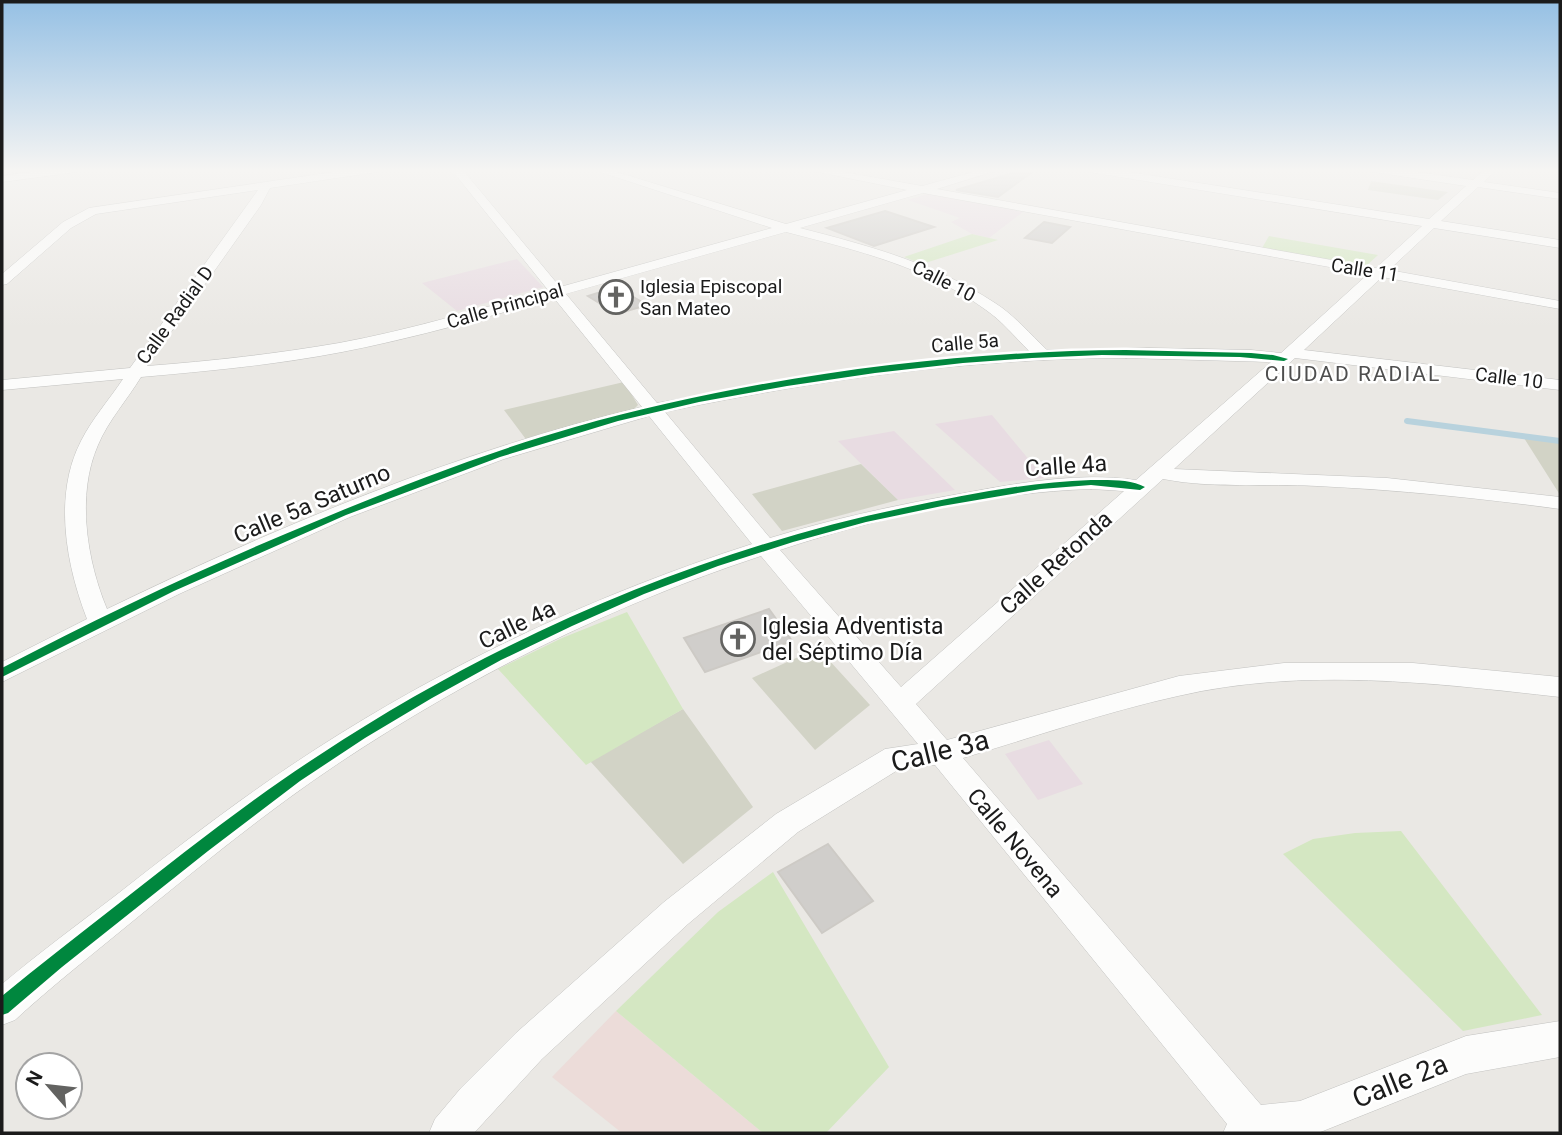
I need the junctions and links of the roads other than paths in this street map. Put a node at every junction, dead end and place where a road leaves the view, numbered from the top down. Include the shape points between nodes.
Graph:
1 (72, 222) edge
2 (243, 222) edge
3 (501, 222) edge
4 (767, 222) edge
5 (809, 222) edge
6 (1100, 222) edge
7 (1425, 222) edge
8 (1432, 223) junction
9 (787, 228) junction
10 (1560, 244) edge
11 (1377, 272) junction
12 (2, 281) edge
13 (559, 291) junction
14 (1560, 305) edge
15 (1042, 354) junction
16 (1288, 356) junction
17 (132, 375) junction
18 (1560, 385) edge
19 (2, 386) edge
20 (654, 410) junction
21 (1159, 472) junction
22 (1140, 487) junction
23 (1560, 503) edge
24 (765, 547) junction
25 (100, 620) junction
26 (2, 673) edge
27 (1560, 687) edge
28 (900, 703) junction
29 (940, 753) junction
30 (2, 1007) edge
31 (1560, 1039) edge
32 (1252, 1131) edge
33 (449, 1133) edge

1 - 12 street
2 - 17 street, Calle Radial D
3 - 13 street, Calle Novena
4 - 9 street
5 - 9 street, Calle Principal
6 - 11 street, Calle 11
7 - 8 street
8 - 10 street
8 - 11 street, Calle Retonda
9 - 13 street, Calle Principal
9 - 15 street, Calle 10 via 891,256 934,273 992,307
11 - 14 street, Calle 11
11 - 16 street, Calle Retonda
13 - 17 street, Calle Principal via 342,347
13 - 20 street, Calle Novena
15 - 16 street, Calle 5a
15 - 20 street, Calle 5a via 827,376
16 - 18 street, Calle 10
16 - 21 street, Calle Retonda
17 - 19 street, Calle Principal
17 - 25 street, Calle Radial D via 92,437 79,482 77,530 88,594
20 - 24 street, Calle Novena
20 - 25 street, Calle 5a Saturno via 425,480 269,543
21 - 22 street, Calle Retonda
21 - 23 street via 1431,486
22 - 24 street, Calle 4a via 1114,483 1011,491 907,510
22 - 28 street, Calle Retonda
24 - 28 street, Calle Novena
24 - 30 street, Calle 4a via 666,582 527,642 359,735 217,834
25 - 26 street, Calle 5a Saturno
27 - 29 street, Calle 3a via 1413,672 1284,672 1179,686
28 - 29 street, Calle Novena
29 - 32 street, Calle Novena
29 - 33 street, Calle 3a via 895,757 787,823 676,913 529,1046
31 - 32 street, Calle 2a via 1466,1055 1300,1121

